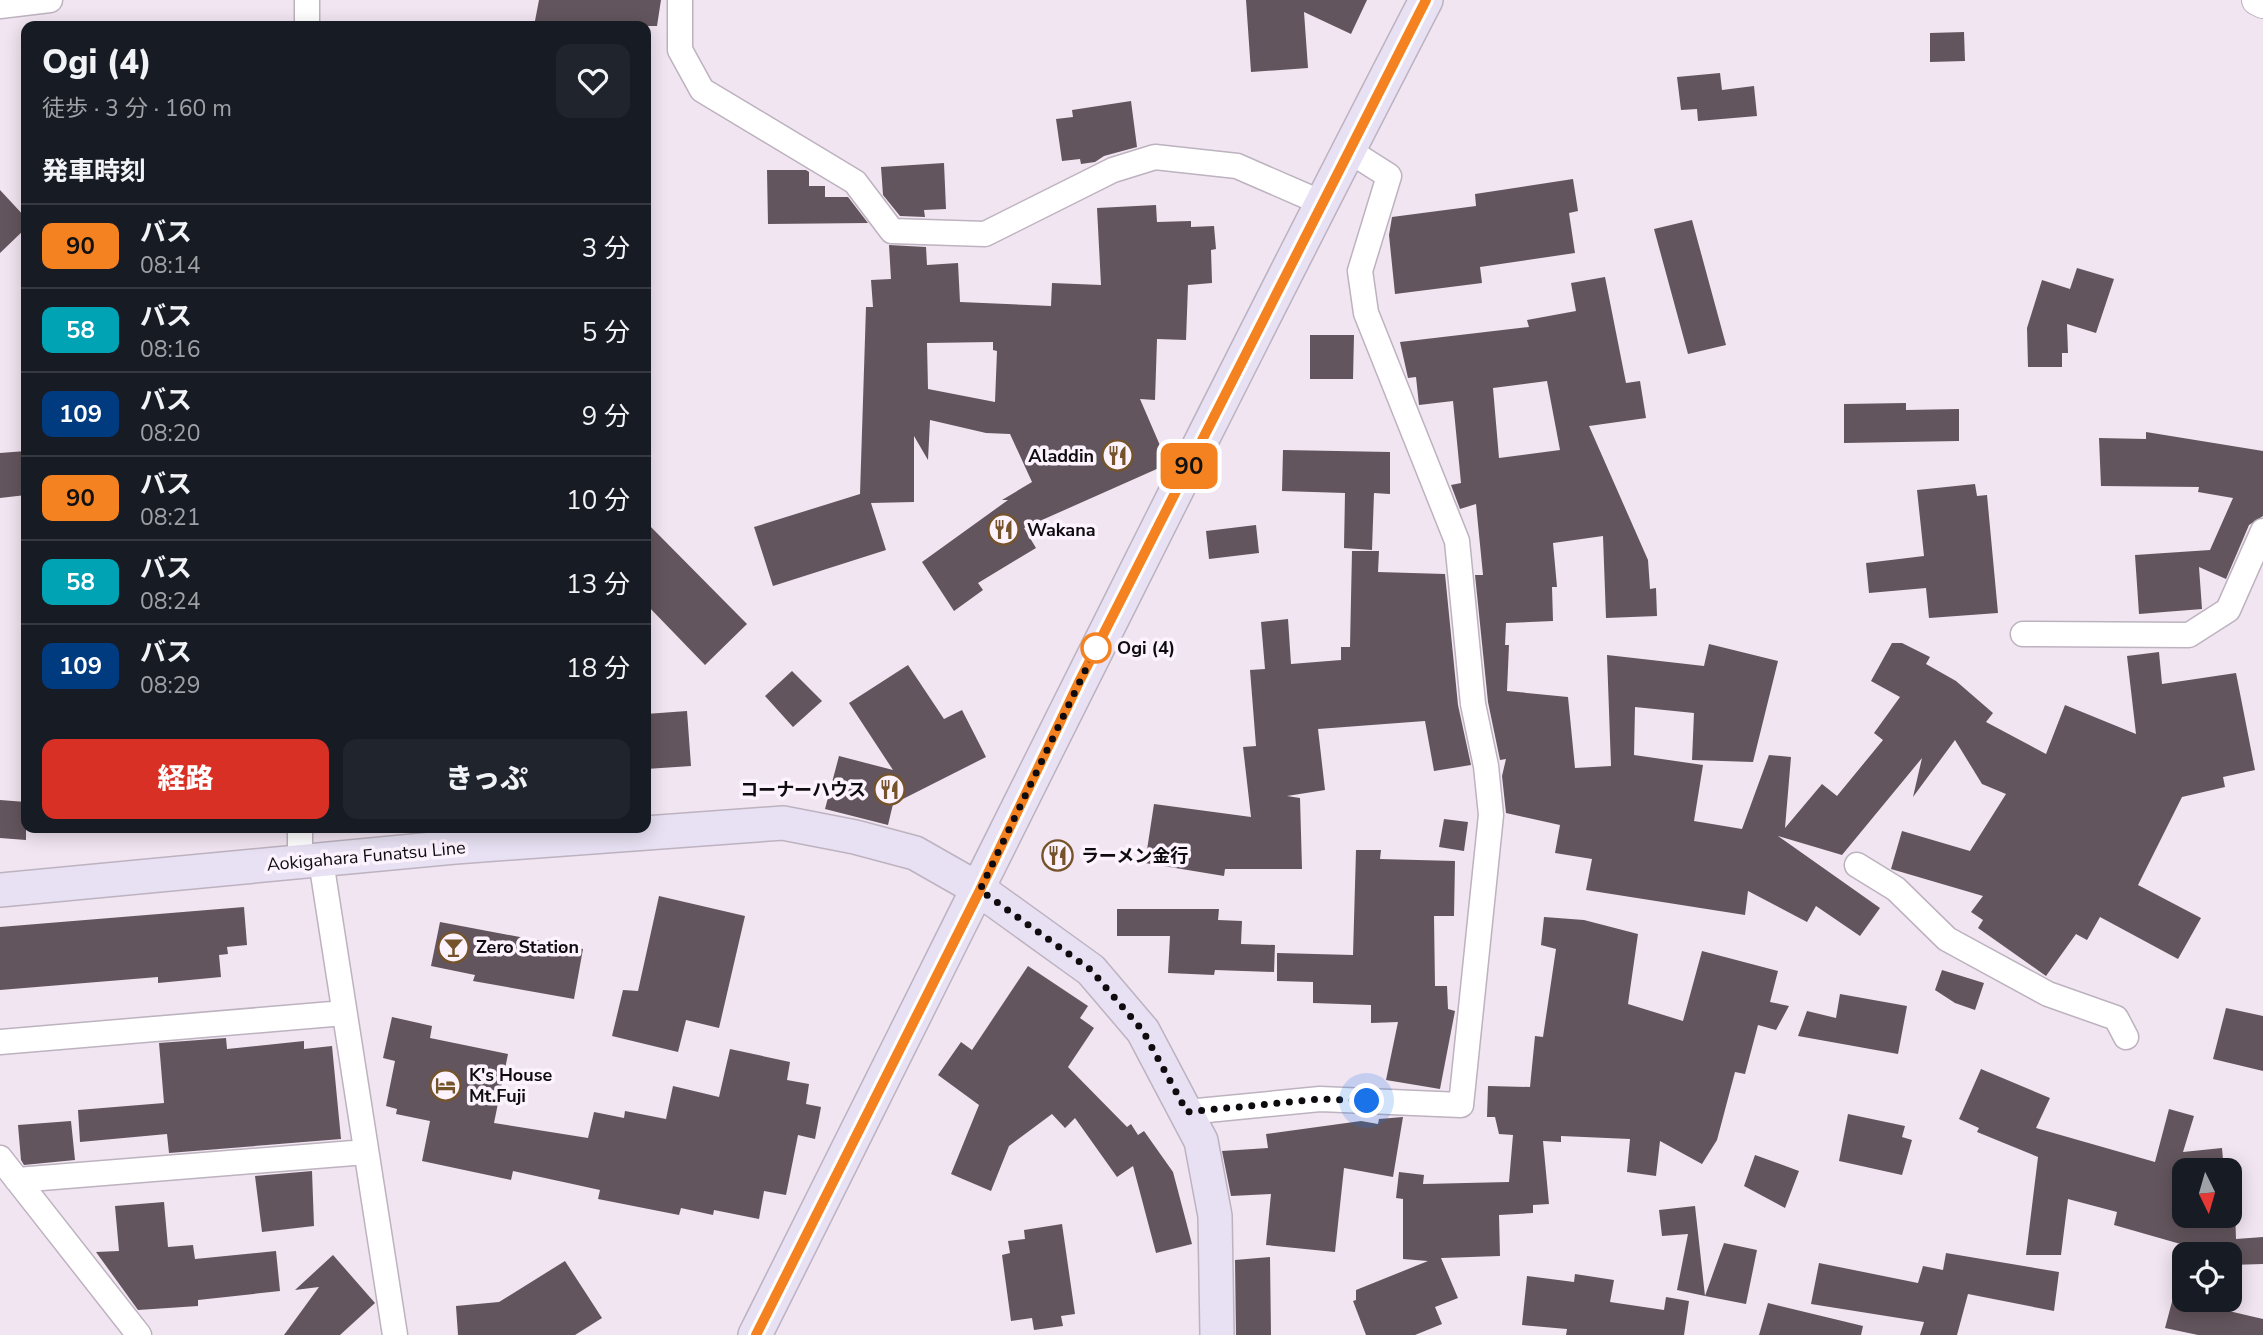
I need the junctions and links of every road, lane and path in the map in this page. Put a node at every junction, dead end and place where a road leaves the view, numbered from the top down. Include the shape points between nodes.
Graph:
1 (50, 0) edge
2 (307, 0) edge
3 (680, 0) edge
4 (1426, 0) edge
5 (2257, 0) edge
6 (2263, 3) edge
7 (0, 6) edge
8 (307, 21) edge
9 (1348, 150) junction
10 (1322, 203) junction
11 (2263, 531) edge
12 (2023, 634) dead end
13 (302, 833) edge
14 (646, 833) edge
15 (651, 833) edge
16 (311, 862) junction
17 (1857, 865) dead end
18 (0, 890) edge
19 (980, 890) junction
20 (345, 1013) junction
21 (2126, 1037) dead end
22 (0, 1042) edge
23 (1187, 1112) junction
24 (366, 1152) junction
25 (0, 1158) edge
26 (17, 1180) junction
27 (139, 1335) edge
28 (395, 1335) edge
29 (755, 1335) edge
30 (1217, 1335) edge

1 - 7 street
2 - 8 street
3 - 10 street via 680,50 702,90 855,182 892,231 985,234 1113,170 1155,158 1237,166
4 - 9 main road
5 - 6 street
9 - 10 main road
9 - 23 street via 1389,176 1360,271 1366,313 1457,541 1473,704 1486,766 1491,815 1461,1105 1320,1099
10 - 19 main road via 1080,680
11 - 12 street via 2228,610 2189,635
13 - 16 street
14 - 16 main road, Aokigahara Funatsu Line
15 - 19 main road, Aokigahara Funatsu Line via 783,823 915,853
16 - 18 main road, Aokigahara Funatsu Line
16 - 20 street
17 - 21 street via 1896,889 1947,939 2048,994 2116,1018
19 - 23 main road, Aokigahara Funatsu Line via 1091,970 1143,1031
19 - 29 main road
20 - 22 street
20 - 24 street
23 - 30 main road, Aokigahara Funatsu Line via 1201,1141 1215,1216
24 - 26 street
24 - 28 street
25 - 26 street
26 - 27 street

